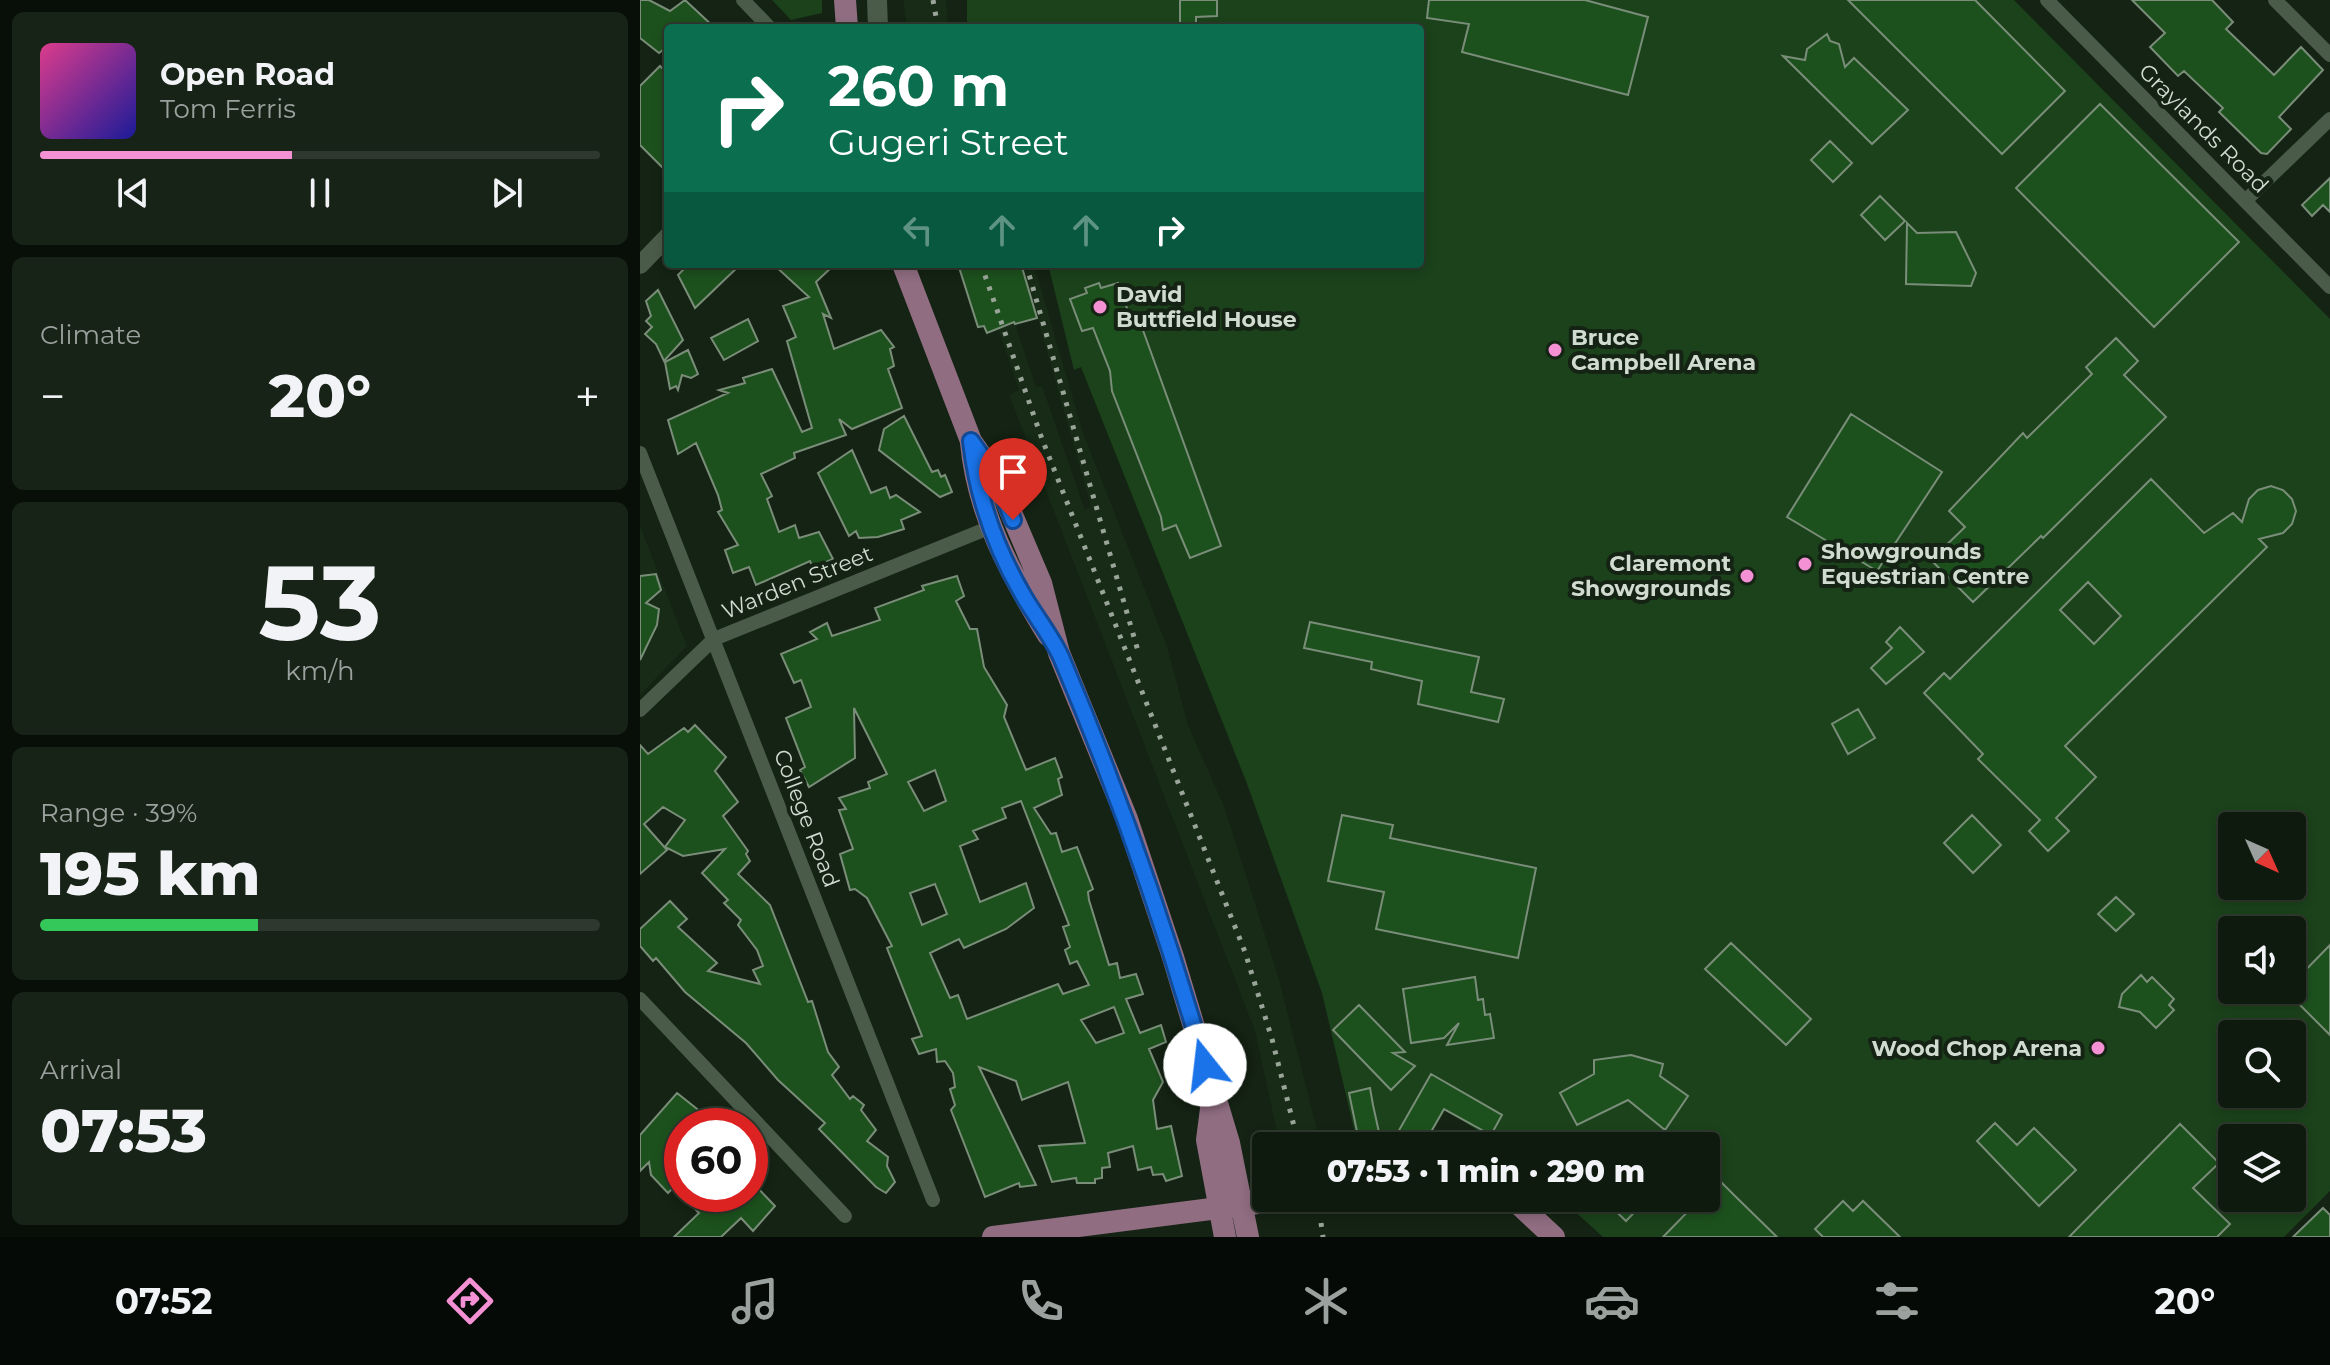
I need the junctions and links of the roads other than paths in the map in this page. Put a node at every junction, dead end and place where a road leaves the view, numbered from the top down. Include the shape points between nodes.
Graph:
1 (743, 0) edge
2 (845, 0) edge
3 (877, 0) edge
4 (2047, 0) edge
5 (2275, 0) edge
6 (766, 24) edge
7 (847, 24) edge
8 (878, 24) edge
9 (2330, 55) edge
10 (2330, 119) edge
11 (2245, 201) junction
12 (664, 240) edge
13 (640, 265) edge
14 (905, 268) edge
15 (2330, 287) edge
16 (971, 441) junction
17 (640, 453) edge
18 (991, 527) junction
19 (714, 639) junction
20 (1059, 653) junction
21 (640, 710) edge
22 (640, 999) edge
23 (1213, 1092) junction
24 (933, 1200) dead end
25 (1252, 1206) edge
26 (1244, 1207) junction
27 (1221, 1209) junction
28 (1527, 1212) edge
29 (845, 1216) dead end
30 (993, 1237) edge
31 (1225, 1237) edge
32 (1248, 1237) edge
33 (1554, 1237) edge

1 - 6 street
2 - 7 main road
3 - 8 main road
4 - 11 street, Graylands Road
5 - 9 street
10 - 11 street
11 - 15 street, Graylands Road
12 - 13 street
14 - 16 main road
16 - 18 main road via 975,485
16 - 20 main road via 995,475 1041,583
17 - 19 street, College Road
18 - 19 street, Warden Street
18 - 20 main road via 1021,592
19 - 21 street, Warden Street
19 - 24 street, College Road
20 - 23 main road via 1127,819
22 - 29 street
23 - 26 main road
23 - 27 main road via 1207,1140
25 - 26 main road
26 - 27 main road
26 - 32 main road
27 - 30 main road
27 - 31 main road
28 - 33 main road

